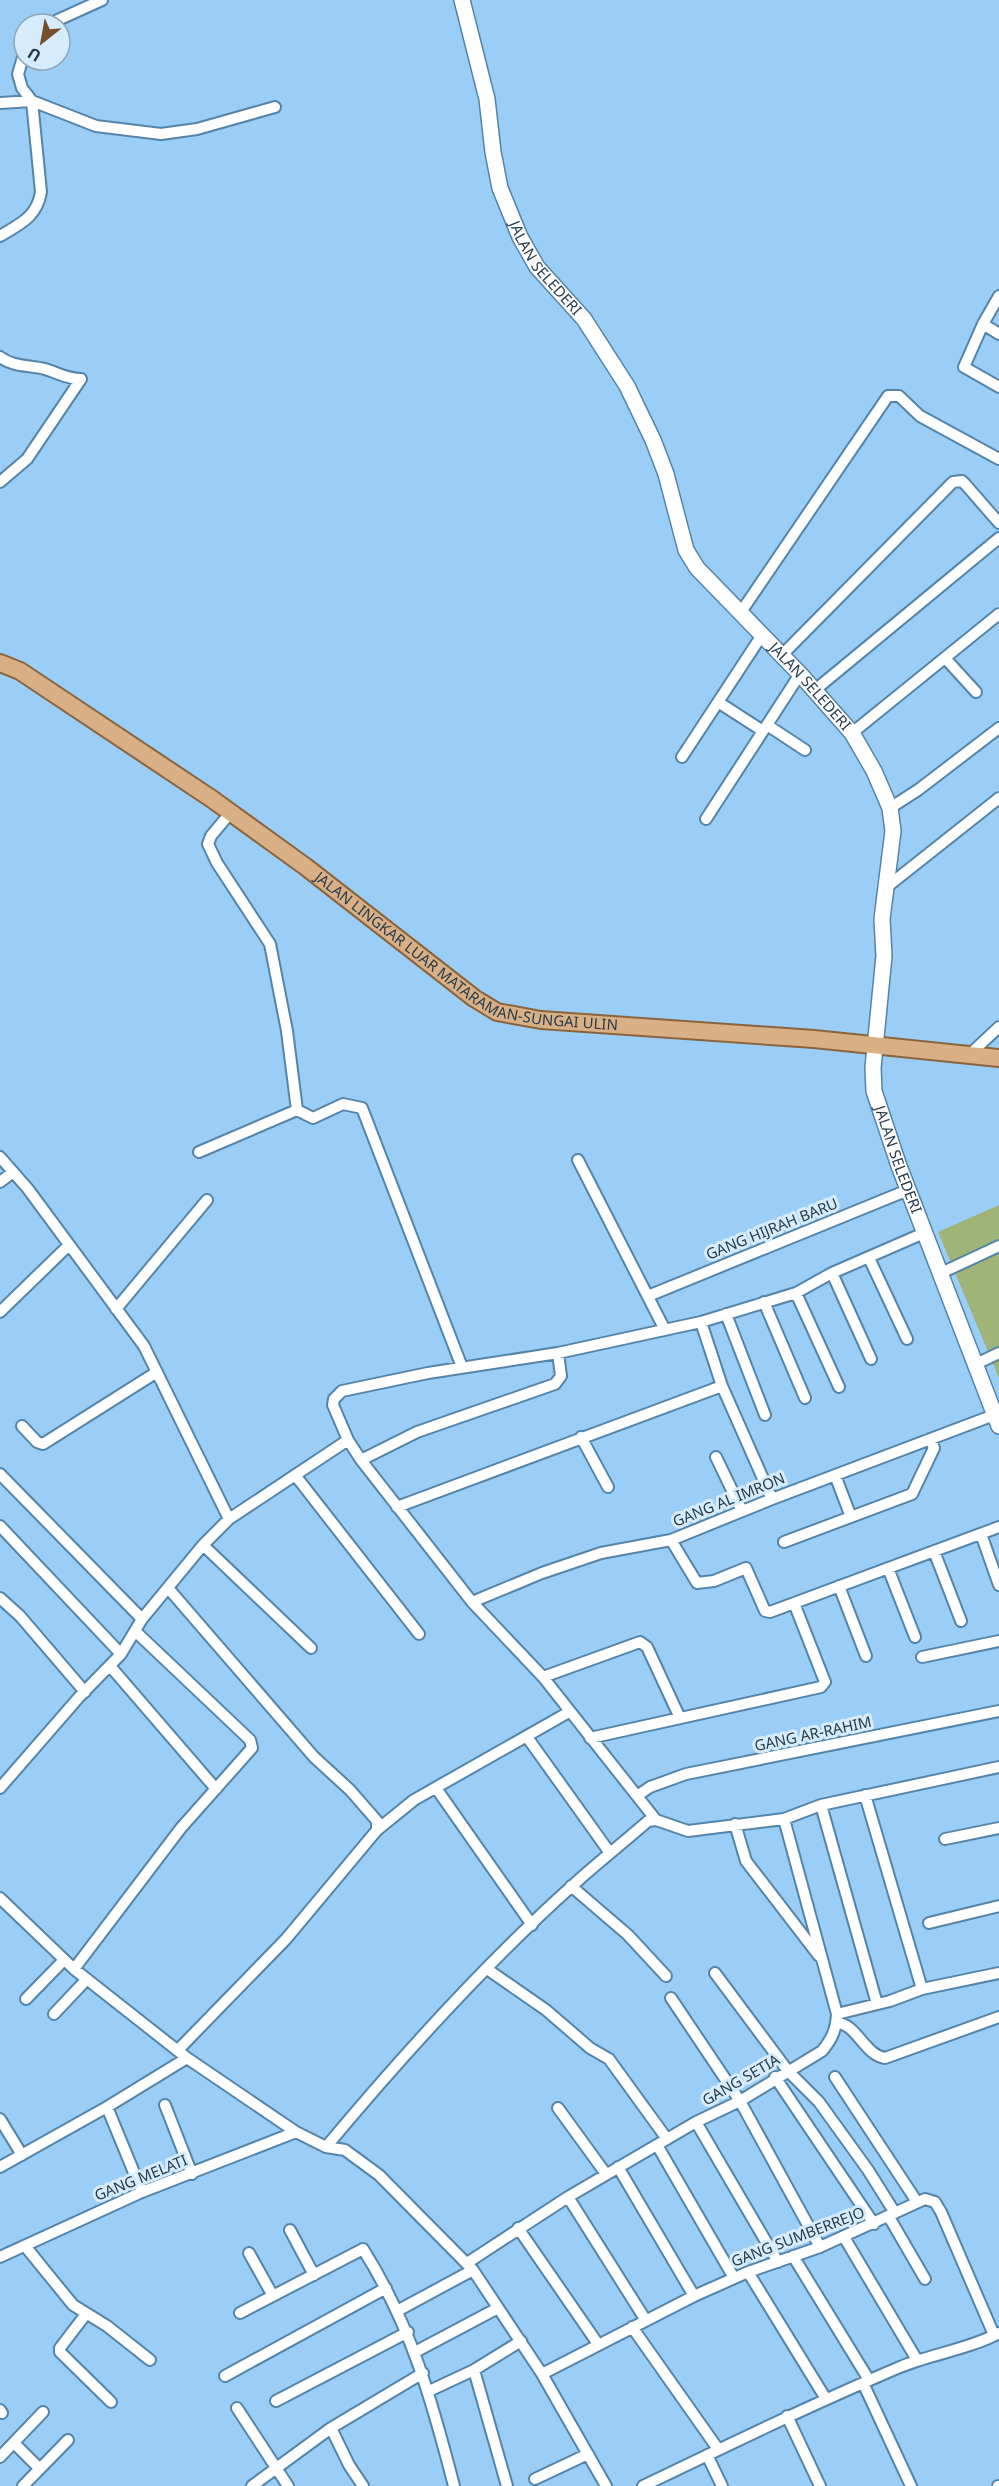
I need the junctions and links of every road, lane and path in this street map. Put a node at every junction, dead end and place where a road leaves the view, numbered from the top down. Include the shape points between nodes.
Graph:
1 (102, 0) edge
2 (462, 0) edge
3 (72, 14) edge
4 (19, 72) edge
5 (32, 101) junction
6 (0, 104) edge
7 (274, 107) dead end
8 (0, 236) edge
9 (999, 296) edge
10 (983, 324) junction
11 (999, 334) edge
12 (0, 357) edge
13 (999, 387) edge
14 (999, 459) edge
15 (0, 482) edge
16 (999, 523) edge
17 (999, 538) edge
18 (741, 612) junction
19 (999, 614) edge
20 (762, 635) junction
21 (782, 655) junction
22 (945, 658) junction
23 (0, 663) edge
24 (800, 674) junction
25 (815, 690) junction
26 (976, 692) dead end
27 (718, 702) junction
28 (765, 728) junction
29 (999, 728) edge
30 (852, 733) junction
31 (805, 750) dead end
32 (682, 757) dead end
33 (999, 798) edge
34 (890, 808) junction
35 (231, 812) junction
36 (706, 819) dead end
37 (888, 886) junction
38 (999, 1028) edge
39 (876, 1046) junction
40 (968, 1056) junction
41 (999, 1058) edge
42 (297, 1110) junction
43 (199, 1152) dead end
44 (0, 1157) edge
45 (578, 1160) dead end
46 (13, 1172) junction
47 (0, 1182) edge
48 (908, 1190) junction
49 (207, 1200) dead end
50 (924, 1233) junction
51 (69, 1245) junction
52 (999, 1246) edge
53 (869, 1258) junction
54 (941, 1273) junction
55 (832, 1274) junction
56 (796, 1293) junction
57 (648, 1296) junction
58 (764, 1302) junction
59 (116, 1309) junction
60 (0, 1312) edge
61 (726, 1314) junction
62 (701, 1322) junction
63 (665, 1330) junction
64 (907, 1339) dead end
65 (558, 1353) junction
66 (999, 1353) edge
67 (871, 1359) dead end
68 (976, 1364) junction
69 (462, 1367) junction
70 (157, 1372) junction
71 (722, 1386) junction
72 (839, 1387) dead end
73 (805, 1398) dead end
74 (765, 1415) dead end
75 (997, 1421) edge
76 (22, 1426) dead end
77 (581, 1437) junction
78 (930, 1439) junction
79 (348, 1440) junction
80 (716, 1457) dead end
81 (361, 1460) junction
82 (0, 1474) edge
83 (295, 1475) junction
84 (834, 1475) junction
85 (608, 1487) dead end
86 (772, 1499) junction
87 (397, 1507) junction
88 (742, 1511) junction
89 (851, 1517) junction
90 (229, 1519) junction
91 (0, 1526) edge
92 (999, 1527) edge
93 (981, 1534) junction
94 (671, 1540) junction
95 (784, 1542) dead end
96 (203, 1545) junction
97 (934, 1551) junction
98 (888, 1568) junction
99 (999, 1585) edge
100 (839, 1586) junction
101 (168, 1588) junction
102 (0, 1598) edge
103 (472, 1602) junction
104 (794, 1603) junction
105 (142, 1619) junction
106 (961, 1621) dead end
107 (135, 1631) junction
108 (419, 1634) dead end
109 (915, 1637) dead end
110 (999, 1641) edge
111 (311, 1648) dead end
112 (121, 1654) junction
113 (866, 1656) dead end
114 (922, 1657) dead end
115 (110, 1666) junction
116 (543, 1677) junction
117 (85, 1692) junction
118 (999, 1711) edge
119 (569, 1712) junction
120 (680, 1718) junction
121 (527, 1737) junction
122 (590, 1738) junction
123 (999, 1767) edge
124 (4, 1775) edge
125 (0, 1788) edge
126 (436, 1788) junction
127 (216, 1789) junction
128 (865, 1795) junction
129 (637, 1796) junction
130 (821, 1805) junction
131 (784, 1819) junction
132 (656, 1820) junction
133 (735, 1824) junction
134 (999, 1828) edge
135 (377, 1830) junction
136 (945, 1839) dead end
137 (610, 1853) junction
138 (571, 1886) junction
139 (0, 1898) edge
140 (999, 1906) edge
141 (929, 1923) dead end
142 (531, 1925) junction
143 (64, 1960) junction
144 (823, 1960) junction
145 (74, 1969) junction
146 (487, 1969) junction
147 (715, 1973) dead end
148 (999, 1973) edge
149 (666, 1976) dead end
150 (87, 1978) junction
151 (922, 1989) junction
152 (671, 1998) dead end
153 (26, 1999) dead end
154 (877, 2004) junction
155 (54, 2014) dead end
156 (999, 2017) edge
157 (837, 2019) junction
158 (178, 2050) junction
159 (188, 2058) junction
160 (788, 2071) junction
161 (775, 2077) junction
162 (835, 2077) dead end
163 (740, 2101) junction
164 (165, 2105) dead end
165 (107, 2108) junction
166 (558, 2108) dead end
167 (0, 2119) edge
168 (696, 2122) junction
169 (296, 2132) junction
170 (667, 2139) junction
171 (657, 2145) junction
172 (326, 2147) junction
173 (22, 2155) junction
174 (0, 2167) edge
175 (618, 2168) junction
176 (192, 2174) junction
177 (606, 2175) junction
178 (142, 2192) junction
179 (568, 2197) junction
180 (917, 2202) junction
181 (892, 2215) junction
182 (874, 2224) junction
183 (518, 2228) junction
184 (290, 2230) dead end
185 (843, 2237) junction
186 (25, 2246) junction
187 (820, 2247) junction
188 (249, 2253) dead end
189 (793, 2256) junction
190 (0, 2257) edge
191 (778, 2262) junction
192 (470, 2267) junction
193 (748, 2272) junction
194 (314, 2275) junction
195 (734, 2278) junction
196 (925, 2279) dead end
197 (386, 2288) junction
198 (273, 2296) junction
199 (694, 2296) junction
200 (498, 2308) junction
201 (397, 2311) junction
202 (240, 2313) dead end
203 (86, 2314) junction
204 (645, 2319) junction
205 (632, 2327) junction
206 (408, 2332) junction
207 (997, 2334) edge
208 (521, 2341) junction
209 (598, 2344) junction
210 (416, 2352) junction
211 (150, 2360) dead end
212 (917, 2360) junction
213 (474, 2370) junction
214 (423, 2373) junction
215 (542, 2374) junction
216 (225, 2376) dead end
217 (866, 2382) junction
218 (429, 2391) junction
219 (826, 2399) junction
220 (111, 2402) dead end
221 (276, 2402) dead end
222 (237, 2408) dead end
223 (43, 2412) dead end
224 (787, 2416) junction
225 (331, 2428) junction
226 (68, 2440) dead end
227 (14, 2443) junction
228 (718, 2449) junction
229 (588, 2454) junction
230 (707, 2455) junction
231 (0, 2457) edge
232 (40, 2469) junction
233 (277, 2469) junction
234 (535, 2479) dead end
235 (23, 2486) edge
236 (252, 2486) edge
237 (288, 2486) edge
238 (363, 2486) edge
239 (454, 2486) edge
240 (507, 2486) edge
241 (606, 2486) edge
242 (642, 2486) edge
243 (722, 2486) edge
244 (820, 2486) edge
245 (911, 2486) edge

1 - 3 street
2 - 18 street, JALAN SELEDERI via 487,99 500,188 527,252 584,318 627,386 666,474 687,550 697,568
4 - 5 street via 22,88
5 - 6 street
5 - 7 street via 96,126 161,134 197,129
5 - 8 street via 39,201 26,221
9 - 10 street
10 - 11 street
10 - 13 street via 964,367
12 - 15 street via 69,379 81,379 27,459
14 - 18 street via 920,416 899,396 888,396
16 - 21 street via 966,485 958,480 953,482
17 - 25 street
18 - 20 street, JALAN SELEDERI
19 - 22 street
20 - 21 street, JALAN SELEDERI
20 - 27 street
21 - 24 street, JALAN SELEDERI
22 - 26 street
22 - 30 street
23 - 35 main road, JALAN LINGKAR LUAR MATARAMAN-SUNGAI ULIN via 20,671
24 - 25 street, JALAN SELEDERI
24 - 28 street
25 - 30 street, JALAN SELEDERI
27 - 28 street
27 - 32 street
28 - 31 street
28 - 36 street
29 - 34 street
30 - 34 street, JALAN SELEDERI
33 - 37 street
34 - 37 street, JALAN SELEDERI via 893,831
35 - 39 main road, JALAN LINGKAR LUAR MATARAMAN-SUNGAI ULIN via 497,1012 541,1020
35 - 42 street via 208,844 270,944
37 - 39 street, JALAN SELEDERI via 882,919 884,956
38 - 40 street
39 - 40 main road, JALAN LINGKAR LUAR MATARAMAN-SUNGAI ULIN
39 - 48 street, JALAN SELEDERI via 874,1091
40 - 41 main road, JALAN LINGKAR LUAR MATARAMAN-SUNGAI ULIN
42 - 43 street
42 - 69 street via 313,1118 343,1104 362,1108
44 - 46 street
45 - 57 street
46 - 47 street
46 - 51 street
48 - 50 street, JALAN SELEDERI
48 - 57 street, GANG HIJRAH BARU
49 - 59 street
50 - 53 street
50 - 54 street, JALAN SELEDERI
51 - 59 street
51 - 60 street
52 - 54 street
53 - 55 street
53 - 64 street
54 - 68 street, JALAN SELEDERI
55 - 56 street
55 - 67 street
56 - 58 street
56 - 72 street
57 - 63 street
58 - 61 street
58 - 73 street
59 - 70 street via 144,1346
61 - 62 street
61 - 74 street
62 - 63 street
62 - 71 street
63 - 65 street
65 - 69 street
65 - 81 street via 561,1376 555,1384 417,1432
66 - 68 street
68 - 75 street, JALAN SELEDERI
69 - 79 street via 342,1391 333,1405
70 - 76 street via 44,1444
70 - 90 street
71 - 77 street
71 - 86 street
75 - 78 street, GANG AL IMRON
77 - 85 street
77 - 87 street
78 - 84 street, GANG AL IMRON
78 - 89 street via 934,1448 912,1494
79 - 81 street
79 - 83 street
80 - 88 street
81 - 87 street
82 - 105 street
83 - 90 street
83 - 108 street
84 - 86 street, GANG AL IMRON
84 - 89 street
86 - 88 street, GANG AL IMRON
87 - 103 street
88 - 94 street, GANG AL IMRON
89 - 95 street
90 - 96 street
91 - 112 street
92 - 93 street
93 - 97 street
93 - 99 street
94 - 103 street, GANG AL IMRON via 601,1553
94 - 104 street via 697,1583 714,1581 746,1568 765,1611
96 - 101 street
96 - 111 street
97 - 98 street
97 - 106 street
98 - 100 street
98 - 109 street
100 - 104 street
100 - 113 street
101 - 105 street
101 - 135 street via 314,1756 377,1821
102 - 117 street
103 - 116 street
104 - 120 street via 824,1685
105 - 107 street
107 - 112 street
107 - 127 street via 252,1744 249,1753
110 - 114 street
112 - 115 street
115 - 117 street
115 - 127 street
116 - 119 street
116 - 120 street via 640,1642 647,1647
117 - 124 street
118 - 129 street, GANG AR-RAHIM via 686,1774
119 - 121 street
119 - 122 street
120 - 122 street
121 - 126 street
121 - 137 street
122 - 129 street
123 - 128 street
124 - 125 street
126 - 135 street
126 - 142 street
127 - 145 street via 181,1828
128 - 130 street
128 - 151 street
129 - 132 street
130 - 131 street
130 - 154 street
131 - 133 street
131 - 144 street
132 - 133 street via 688,1831
132 - 137 street via 648,1821
133 - 144 street via 746,1861
134 - 136 street
135 - 158 street via 286,1939
137 - 138 street
138 - 142 street
138 - 149 street via 628,1935
139 - 143 street
140 - 141 street
142 - 146 street
143 - 145 street
143 - 153 street
144 - 157 street
145 - 150 street
146 - 170 street via 614,2064
146 - 172 street via 394,2066
147 - 160 street
148 - 151 street
150 - 155 street
150 - 158 street
151 - 154 street
152 - 163 street
154 - 157 street
156 - 157 street via 885,2058 876,2056
157 - 160 street, GANG SETIA via 834,2035 822,2051
158 - 159 street
159 - 165 street
159 - 169 street
160 - 161 street, GANG SETIA
160 - 181 street via 819,2102 868,2170
161 - 163 street, GANG SETIA
161 - 182 street
162 - 180 street
163 - 168 street, GANG SETIA
163 - 187 street
164 - 176 street
165 - 173 street
165 - 178 street
166 - 177 street
167 - 173 street
168 - 170 street, GANG SETIA
168 - 191 street
169 - 172 street
169 - 176 street, GANG MELATI
170 - 171 street, GANG SETIA
171 - 175 street, GANG SETIA
171 - 195 street
172 - 192 street via 345,2150 364,2162
173 - 174 street
175 - 177 street, GANG SETIA
175 - 199 street
176 - 178 street, GANG MELATI
177 - 179 street, GANG SETIA
178 - 186 street, GANG MELATI
179 - 183 street, GANG SETIA
179 - 204 street
180 - 181 street, GANG SUMBERREJO
180 - 207 street via 935,2202
181 - 182 street, GANG SUMBERREJO
181 - 196 street
182 - 185 street, GANG SUMBERREJO
183 - 192 street, GANG SETIA
183 - 209 street
184 - 194 street
185 - 187 street, GANG SUMBERREJO
185 - 212 street
186 - 190 street, GANG MELATI
186 - 203 street via 68,2300
187 - 189 street, GANG SUMBERREJO
188 - 198 street
189 - 191 street, GANG SUMBERREJO
189 - 217 street
191 - 193 street, GANG SUMBERREJO
192 - 200 street
192 - 201 street, GANG SETIA
193 - 195 street, GANG SUMBERREJO
193 - 219 street
194 - 197 street via 363,2249
194 - 198 street
195 - 199 street, GANG SUMBERREJO
197 - 201 street
197 - 216 street
198 - 202 street
199 - 204 street, GANG SUMBERREJO
200 - 208 street
200 - 210 street
201 - 206 street
203 - 211 street
203 - 220 street via 60,2352
204 - 205 street, GANG SUMBERREJO
205 - 209 street, GANG SUMBERREJO
205 - 228 street
206 - 210 street
206 - 221 street
207 - 212 street
208 - 213 street
208 - 215 street
209 - 215 street, GANG SUMBERREJO
210 - 214 street
212 - 217 street
213 - 218 street
213 - 240 street
214 - 218 street
214 - 225 street
215 - 229 street
217 - 219 street
217 - 245 street
218 - 239 street
219 - 224 street
222 - 233 street
223 - 227 street
224 - 228 street
224 - 244 street
225 - 233 street
225 - 238 street
226 - 232 street
227 - 231 street
227 - 232 street
228 - 230 street
229 - 234 street
229 - 241 street
230 - 242 street
230 - 243 street
232 - 235 street
233 - 236 street
233 - 237 street

